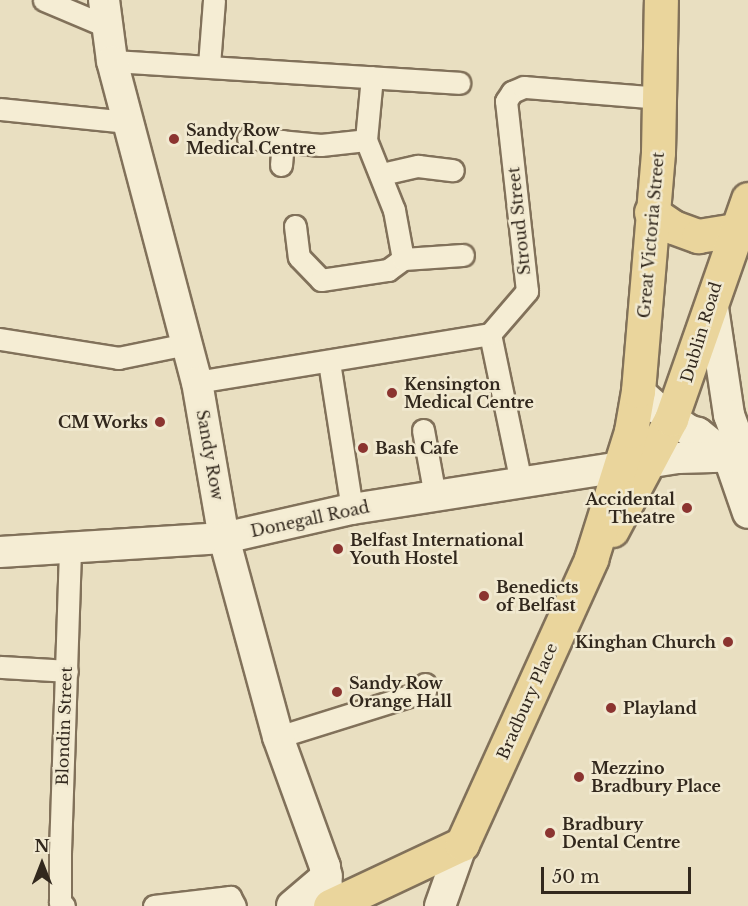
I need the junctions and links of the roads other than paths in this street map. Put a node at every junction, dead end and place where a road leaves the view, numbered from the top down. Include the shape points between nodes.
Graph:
1 (44, 0) edge
2 (214, 0) edge
3 (661, 0) edge
4 (105, 13) edge
5 (112, 61) junction
6 (209, 65) junction
7 (372, 77) junction
8 (459, 83) dead end
9 (660, 98) junction
10 (0, 109) edge
11 (129, 122) junction
12 (248, 138) dead end
13 (366, 140) junction
14 (283, 141) junction
15 (281, 165) dead end
16 (453, 170) dead end
17 (382, 174) junction
18 (748, 199) edge
19 (651, 212) junction
20 (295, 226) dead end
21 (741, 233) edge
22 (463, 255) dead end
23 (403, 259) junction
24 (713, 295) junction
25 (490, 334) junction
26 (0, 339) edge
27 (187, 344) junction
28 (329, 362) junction
29 (197, 382) junction
30 (655, 406) junction
31 (739, 420) edge
32 (423, 430) dead end
33 (742, 459) edge
34 (634, 465) junction
35 (521, 483) junction
36 (435, 496) junction
37 (352, 509) junction
38 (748, 513) edge
39 (224, 538) junction
40 (70, 545) junction
41 (0, 552) edge
42 (0, 667) edge
43 (66, 671) junction
44 (425, 684) dead end
45 (278, 737) junction
46 (459, 850) junction
47 (329, 896) edge
48 (64, 906) edge
49 (154, 906) edge
50 (235, 906) edge
51 (292, 906) edge
52 (424, 906) edge
53 (440, 906) edge

1 - 4 street
2 - 6 street
3 - 9 main road, Great Victoria Street
4 - 5 main road, Sandy Row
5 - 6 street
5 - 11 main road, Sandy Row
6 - 7 street
7 - 8 street
7 - 13 street
9 - 19 main road, Great Victoria Street
9 - 25 street, Stroud Street via 524,87 512,92 506,101 527,291
10 - 11 street
11 - 27 main road, Sandy Row
12 - 14 street
13 - 14 street via 321,145
13 - 17 street
14 - 15 street
16 - 17 street via 418,166
17 - 23 street via 394,210
18 - 21 main road, Dublin Road
19 - 21 main road via 673,227 698,236
19 - 30 main road, Great Victoria Street
20 - 23 street via 299,257 321,280 388,270
21 - 24 main road, Dublin Road
22 - 23 street
24 - 30 main road, Dublin Road
24 - 31 main road
25 - 28 street
25 - 35 street
26 - 27 street via 117,358
27 - 29 main road, Sandy Row
28 - 29 street
28 - 37 street
29 - 39 main road, Sandy Row
30 - 33 main road
30 - 34 main road, Dublin Road
30 - 34 main road, Great Victoria Street via 631,431
31 - 33 main road
32 - 36 street
33 - 34 main road, Donegall Road via 678,458
33 - 38 main road
34 - 35 main road, Donegall Road
34 - 46 main road, Bradbury Place
35 - 36 main road, Donegall Road
36 - 37 main road, Donegall Road
37 - 39 main road, Donegall Road
39 - 40 main road, Donegall Road
39 - 45 main road, Sandy Row
40 - 41 main road, Donegall Road
40 - 43 street, Blondin Street
42 - 43 street
43 - 48 street, Blondin Street via 60,891
44 - 45 street via 425,691
45 - 47 main road, Sandy Row
46 - 47 main road
46 - 52 main road
46 - 53 main road via 453,878
47 - 51 main road
49 - 50 street via 230,897

